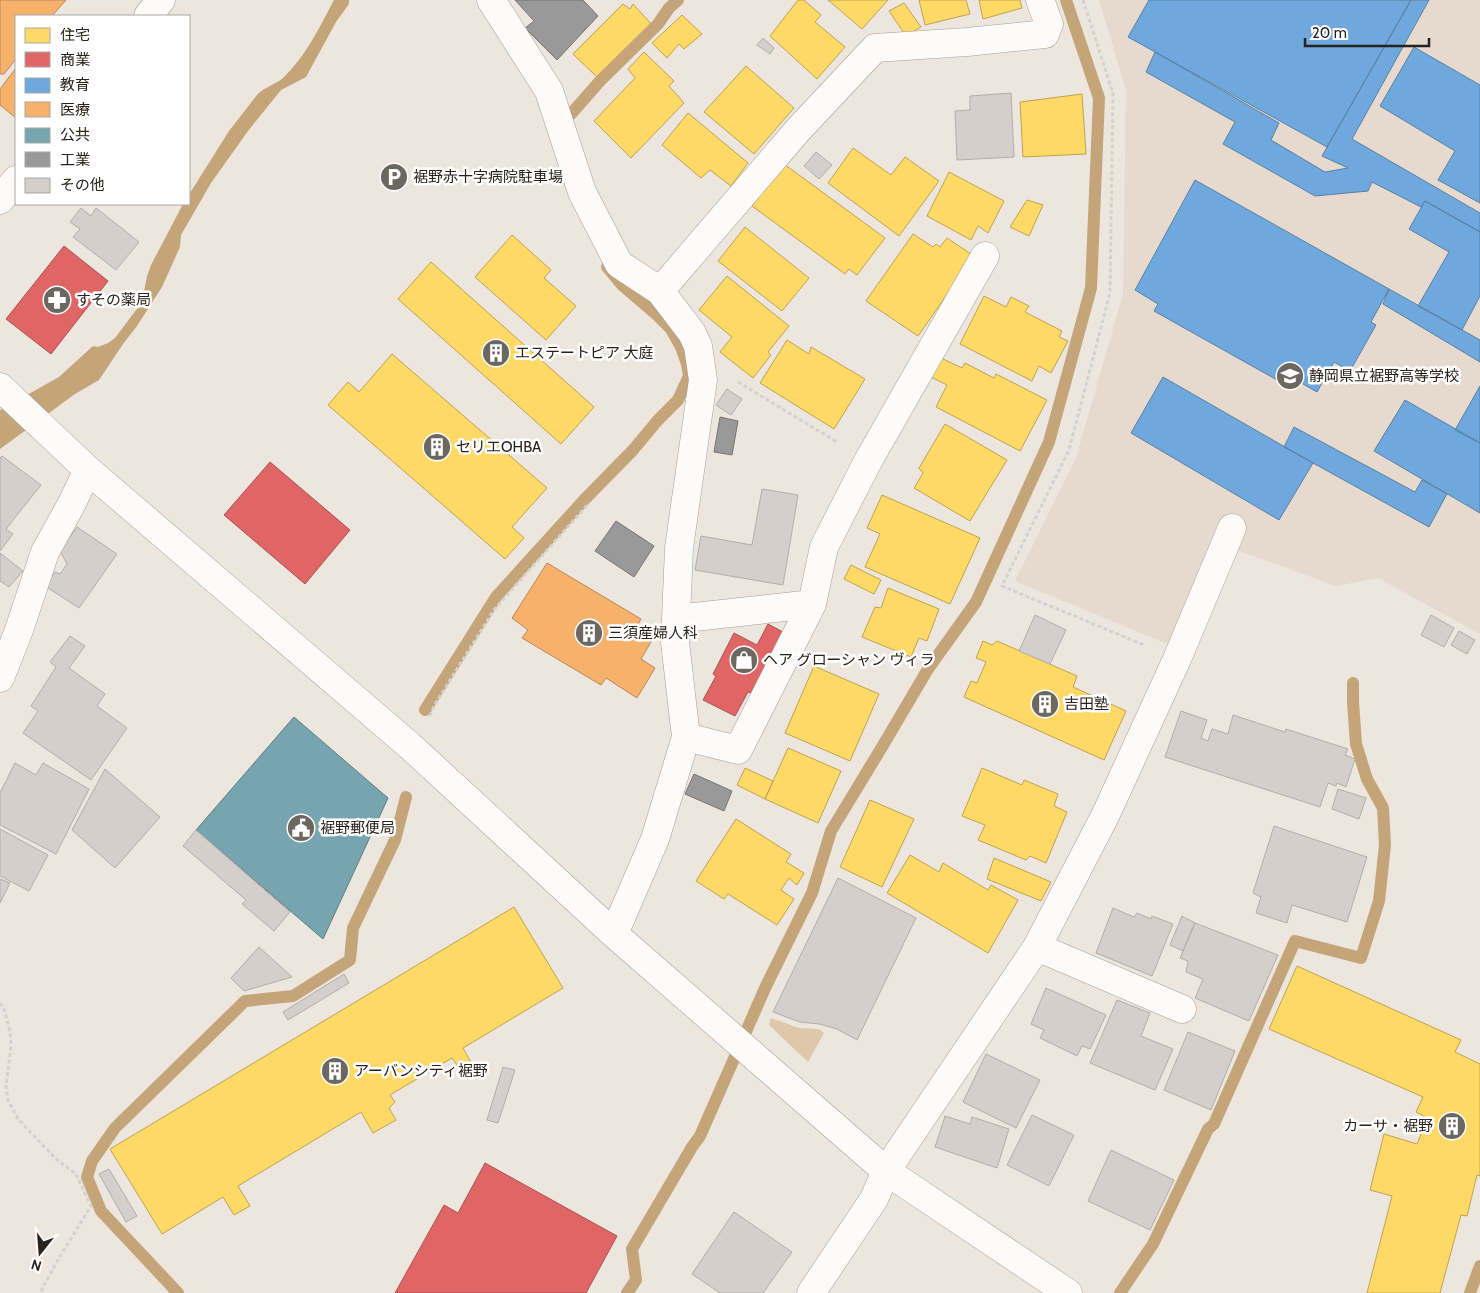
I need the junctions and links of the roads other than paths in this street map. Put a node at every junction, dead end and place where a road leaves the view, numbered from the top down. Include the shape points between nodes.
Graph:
1 (161, 0) edge
2 (491, 0) edge
3 (1040, 0) edge
4 (149, 15) edge
5 (15, 181) edge
6 (0, 200) edge
7 (985, 256) dead end
8 (660, 291) junction
9 (0, 387) edge
10 (88, 470) junction
11 (1232, 528) dead end
12 (812, 604) junction
13 (676, 619) junction
14 (0, 678) edge
15 (686, 737) junction
16 (614, 934) junction
17 (1036, 947) junction
18 (1182, 1009) dead end
19 (886, 1171) junction
20 (811, 1293) edge
21 (1068, 1293) edge

1 - 4 street
2 - 8 street via 549,91 582,192 619,264
3 - 8 street via 1049,24 1045,34 875,48 798,130
5 - 6 street
7 - 12 street via 868,460 824,547
8 - 13 street via 692,333 698,346 703,380 679,548
9 - 10 street
10 - 14 street via 45,552
10 - 16 street via 410,746
11 - 17 street via 1106,814
12 - 13 street
12 - 15 street via 738,750
13 - 15 street via 675,642
15 - 16 street via 654,840
16 - 19 street
17 - 18 street
17 - 19 street
19 - 20 street via 874,1199
19 - 21 street

